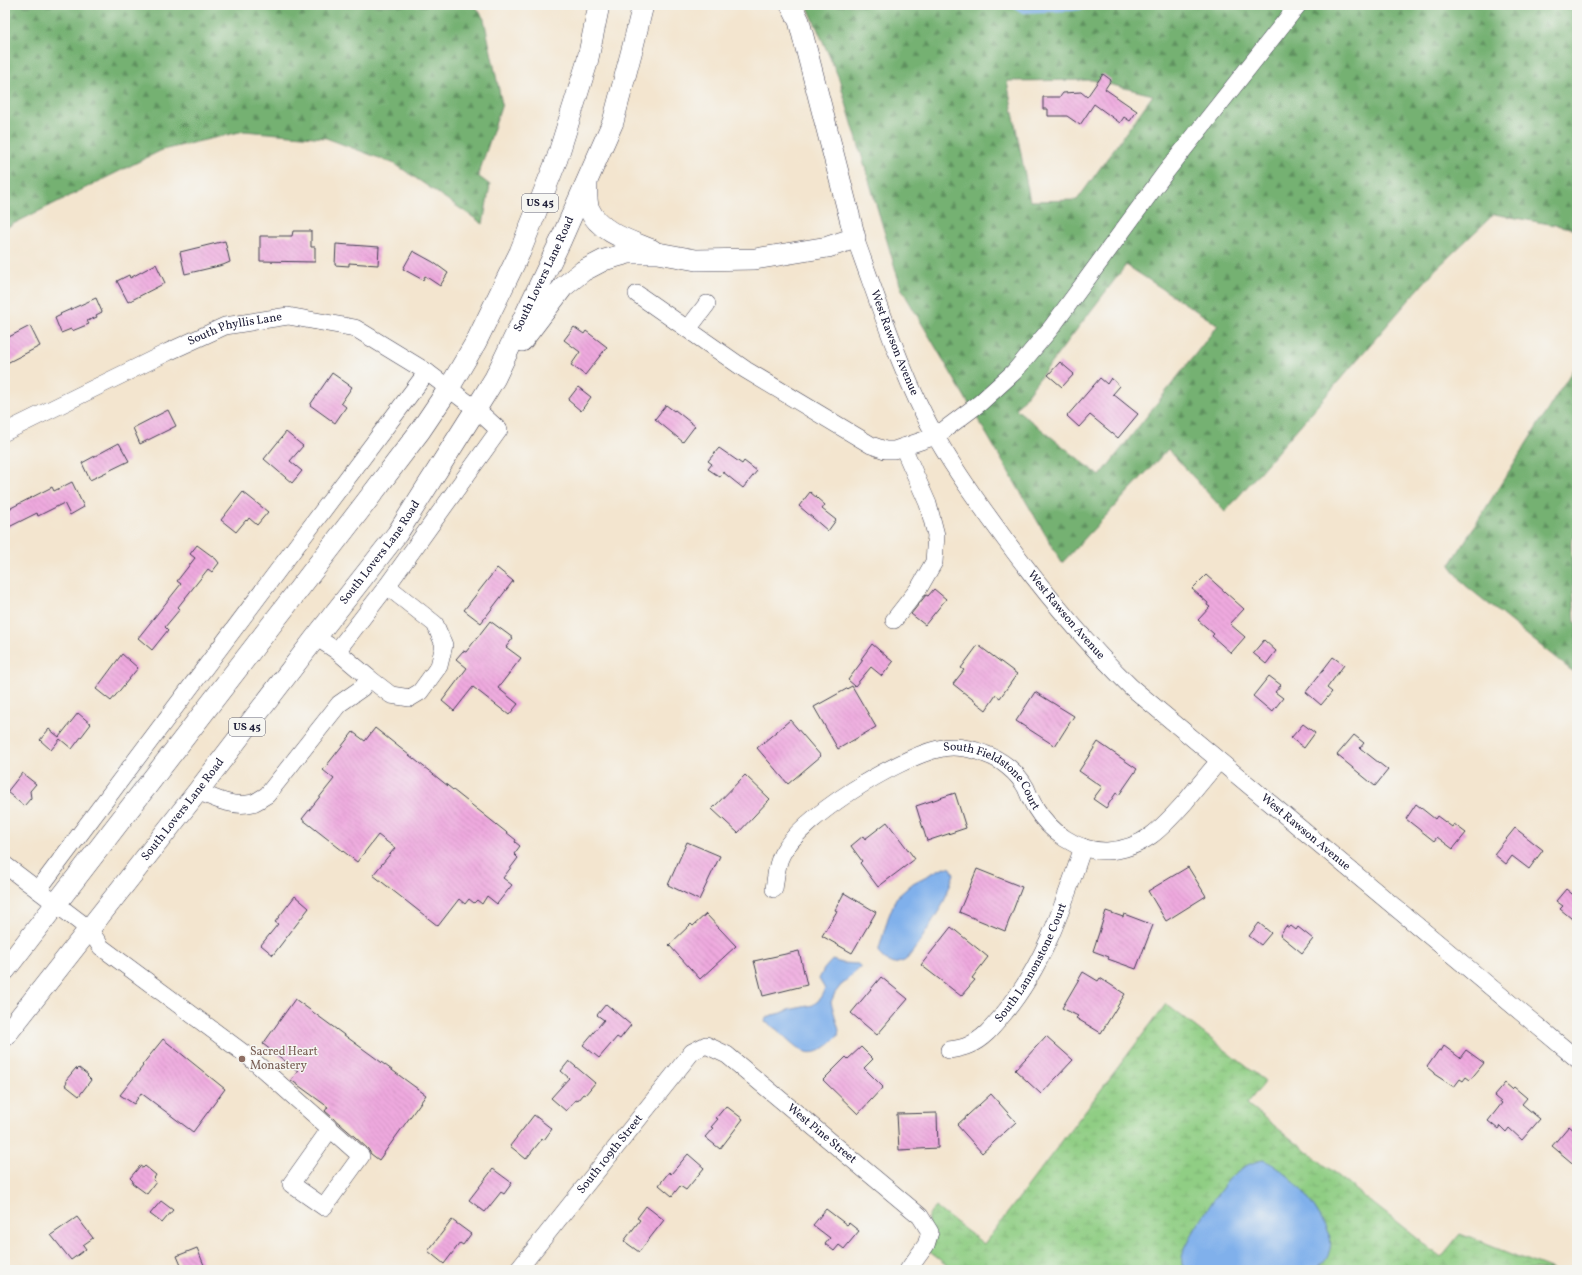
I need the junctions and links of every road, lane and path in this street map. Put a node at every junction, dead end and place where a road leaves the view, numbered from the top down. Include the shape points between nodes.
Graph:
1 (599, 5) edge
2 (643, 5) edge
3 (791, 5) edge
4 (1298, 5) edge
5 (587, 184) junction
6 (855, 238) junction
7 (658, 253) junction
8 (637, 294) dead end
9 (707, 304) dead end
10 (688, 330) junction
11 (427, 372) junction
12 (495, 378) junction
13 (463, 398) junction
14 (5, 432) edge
15 (936, 436) junction
16 (903, 447) junction
17 (387, 586) junction
18 (894, 620) dead end
19 (316, 636) junction
20 (337, 651) junction
21 (369, 678) junction
22 (1219, 761) junction
23 (198, 791) junction
24 (1084, 847) junction
25 (5, 865) edge
26 (774, 889) dead end
27 (38, 890) junction
28 (56, 904) junction
29 (89, 929) junction
30 (5, 970) edge
31 (5, 1036) edge
32 (706, 1045) joint
33 (949, 1050) dead end
34 (1577, 1059) edge
35 (330, 1129) dead end
36 (518, 1270) edge
37 (908, 1270) edge

1 - 13 main road, South Lovers Lane Road / US 45 via 587,63 557,159 520,252 476,342
2 - 5 main road, South Lovers Lane Road / US 45 via 613,122
3 - 6 main road, West Rawson Avenue via 799,21
4 - 15 street via 1165,173 1051,328 1014,372 980,403
5 - 7 main road via 588,207 596,222
5 - 12 main road, South Lovers Lane Road / US 45
6 - 7 main road via 828,246 755,259 696,260
6 - 15 street, West Rawson Avenue via 905,370
7 - 12 main road via 629,254 604,260 583,271 563,287
8 - 10 street
9 - 10 street
10 - 16 street via 746,370 854,436 885,450
11 - 13 street, South Phyllis Lane
11 - 14 street, South Phyllis Lane via 354,328 288,316 225,326
11 - 27 street
12 - 13 main road, South Lovers Lane Road / US 45
13 - 17 street, South Phyllis Lane via 499,430
13 - 19 main road, South Lovers Lane Road / US 45 via 398,534
13 - 28 main road, South Lovers Lane Road / US 45 via 420,431
15 - 16 street
15 - 22 street, West Rawson Avenue via 989,517 1036,582 1072,625 1131,687
16 - 18 street via 928,504 936,536 934,562 919,588
17 - 20 street
17 - 21 street via 435,624 444,645 439,666 420,692 410,698 391,695
19 - 20 street
19 - 23 main road, South Lovers Lane Road / US 45
20 - 21 street
21 - 23 street via 362,688 339,704 267,795 243,804 228,803
22 - 24 street, South Fieldstone Court via 1158,831 1134,845 1117,850
22 - 34 street, West Rawson Avenue
23 - 29 main road, South Lovers Lane Road / US 45
24 - 26 street, South Fieldstone Court via 1054,830 1035,808 1021,781 1006,765 987,754 950,747 911,759 867,781 812,821 788,844 782,854 777,866
24 - 33 street, South Lannonstone Court via 1059,918 1020,992 982,1038 964,1048
25 - 27 street
27 - 28 street
28 - 29 street
28 - 30 main road, South Lovers Lane Road / US 45
29 - 31 main road, South Lovers Lane Road / US 45
29 - 35 street via 101,946 249,1057
32 - 36 street, South 109th Street via 692,1052
32 - 37 street, West Pine Street via 727,1055 920,1216 930,1232 926,1245

